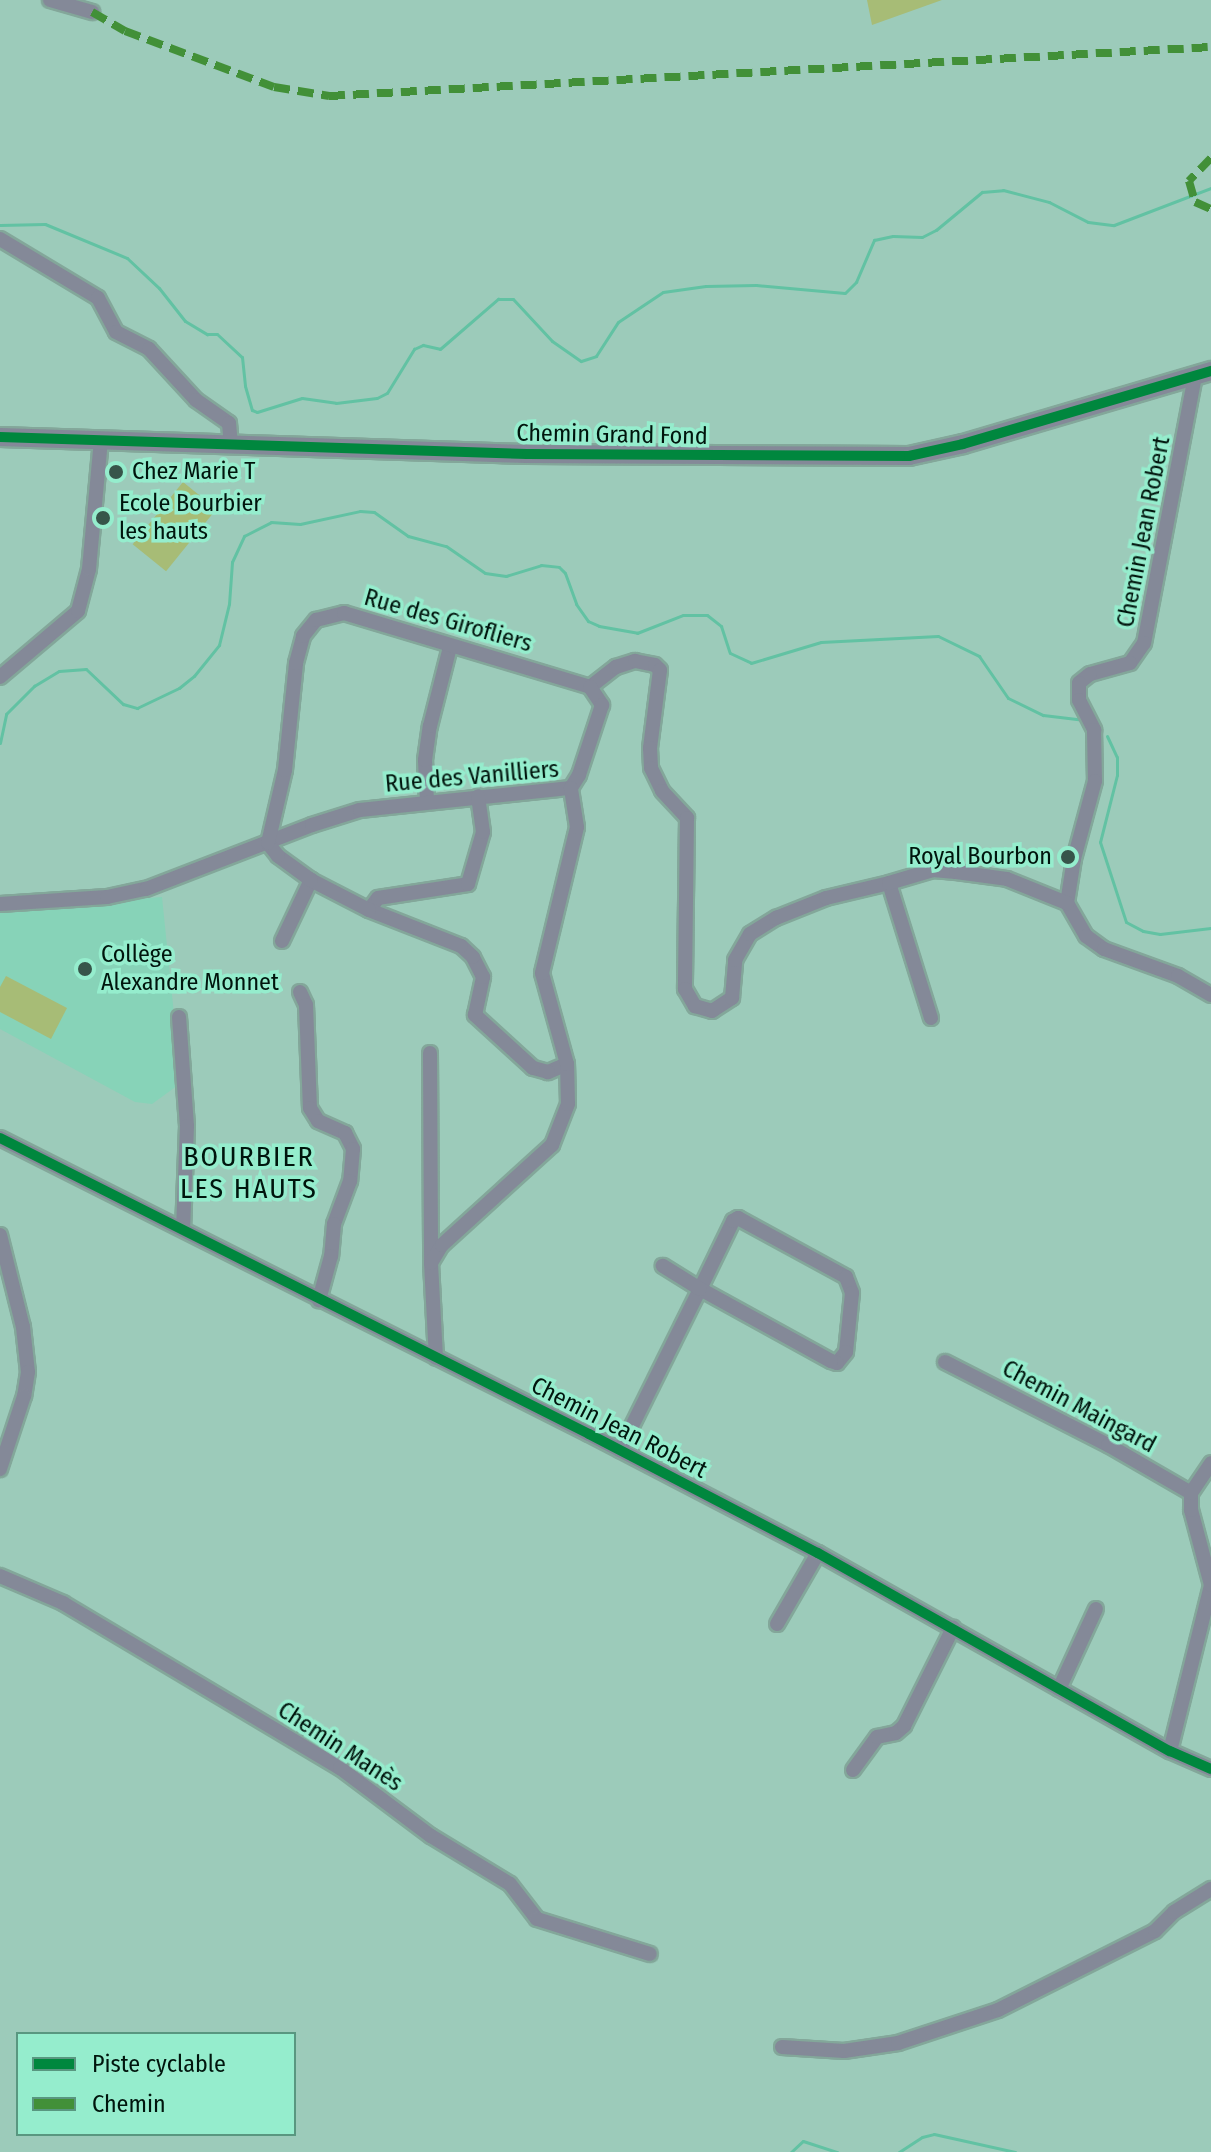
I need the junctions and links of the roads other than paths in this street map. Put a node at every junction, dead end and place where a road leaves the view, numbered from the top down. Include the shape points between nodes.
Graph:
1 (50, 0) edge
2 (92, 12) dead end
3 (0, 239) edge
4 (1203, 373) edge
5 (0, 437) edge
6 (101, 440) junction
7 (231, 445) junction
8 (450, 647) junction
9 (0, 677) edge
10 (590, 687) junction
11 (571, 788) junction
12 (478, 796) junction
13 (427, 801) junction
14 (268, 843) junction
15 (311, 880) junction
16 (889, 883) junction
17 (1067, 903) junction
18 (0, 904) edge
19 (369, 910) junction
20 (282, 941) dead end
21 (300, 992) dead end
22 (1211, 995) edge
23 (179, 1017) dead end
24 (931, 1018) dead end
25 (430, 1053) dead end
26 (567, 1064) junction
27 (0, 1138) edge
28 (183, 1229) junction
29 (0, 1235) edge
30 (431, 1263) junction
31 (663, 1266) dead end
32 (700, 1289) junction
33 (319, 1300) junction
34 (436, 1358) junction
35 (945, 1362) dead end
36 (620, 1450) junction
37 (1211, 1463) edge
38 (0, 1469) edge
39 (1191, 1493) junction
40 (818, 1553) junction
41 (0, 1576) edge
42 (1096, 1609) dead end
43 (777, 1624) dead end
44 (953, 1628) junction
45 (1205, 1642) edge
46 (1059, 1689) junction
47 (1170, 1751) junction
48 (1211, 1769) edge
49 (853, 1770) dead end
50 (1211, 1889) edge
51 (650, 1954) dead end
52 (782, 2047) dead end

1 - 2 street
3 - 7 street via 98,298 116,332 149,349 196,400 229,423
4 - 7 street, Chemin Grand Fond via 909,456 675,457
4 - 17 street, Chemin Jean Robert via 1144,643 1130,663 1090,674 1079,683 1079,700 1094,730 1095,781
5 - 6 street, Chemin Grand Fond
6 - 7 street, Chemin Grand Fond
6 - 9 street via 89,569 78,611
8 - 10 street, Rue des Girofliers
8 - 13 street via 428,737
8 - 14 street, Rue des Girofliers via 344,613 316,620 298,649 289,740
10 - 11 street via 602,705
10 - 16 street via 616,667 635,661 660,670 651,768 662,791 687,818 685,989 695,1006 712,1011 732,998 735,960 750,934 826,898
11 - 12 street, Rue des Vanilliers
11 - 26 street, Rue des Vanilliers via 577,827 542,973
12 - 13 street, Rue des Vanilliers
12 - 19 street via 483,832 468,884 378,898
13 - 14 street, Rue des Vanilliers via 360,810
14 - 15 street
14 - 18 street, Rue des Vanilliers via 146,889
15 - 19 street
15 - 20 street
16 - 17 street via 933,870 956,872 1007,879
16 - 24 street
17 - 22 street via 1086,936 1104,949 1178,976
19 - 26 street via 461,946 483,977 475,1015 533,1068 548,1072
21 - 33 street via 306,1005 310,1108 318,1121 345,1133 353,1149 350,1181 334,1224
23 - 28 street via 187,1126
25 - 30 street
26 - 30 street, Rue des Vanilliers via 568,1104 552,1145 442,1245
27 - 28 street, Chemin Jean Robert
28 - 33 street, Chemin Jean Robert
29 - 38 street via 23,1327 28,1372
30 - 34 street
31 - 32 street
32 - 32 street via 831,1361 844,1359 852,1293 846,1277 746,1220 733,1221
32 - 36 street
33 - 34 street, Chemin Jean Robert
34 - 36 street, Chemin Jean Robert
35 - 39 street, Chemin Maingard
36 - 40 street, Chemin Jean Robert
37 - 39 street
39 - 45 street via 1211,1585
40 - 43 street
40 - 44 street, Chemin Jean Robert
41 - 51 street, Chemin Manès via 63,1603 340,1768 431,1836 510,1884 537,1919
42 - 46 street
44 - 46 street, Chemin Jean Robert
44 - 49 street via 904,1726 877,1737
45 - 47 street
46 - 47 street, Chemin Jean Robert
47 - 48 street, Chemin Jean Robert
50 - 52 street via 1155,1931 998,2010 898,2043 844,2051

